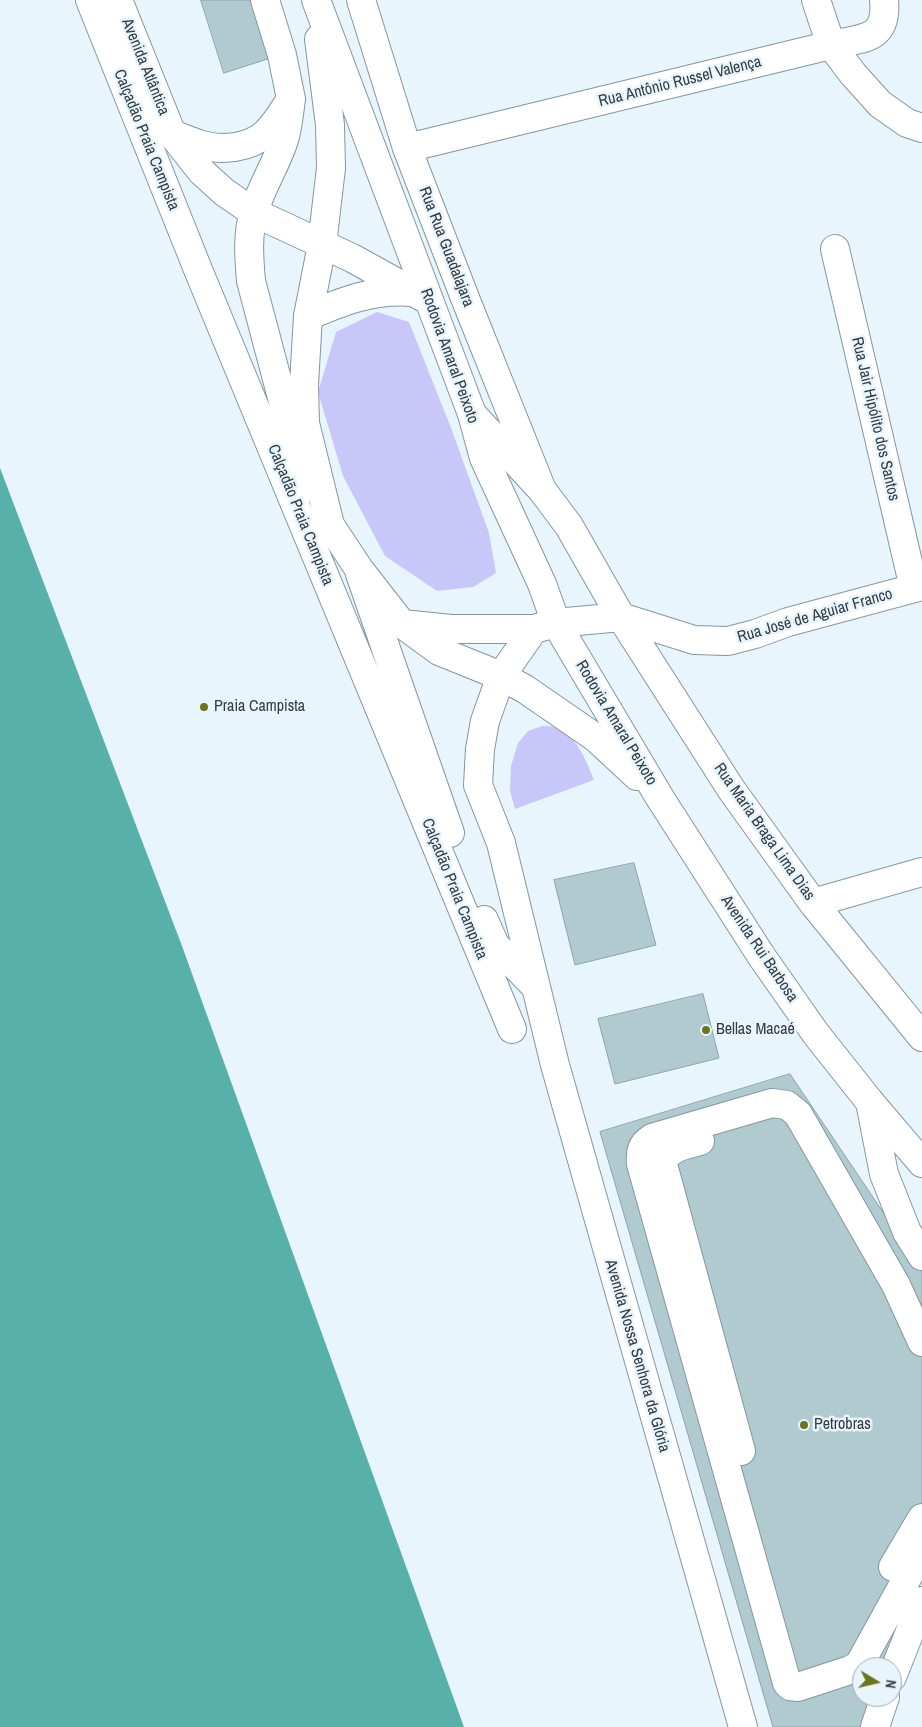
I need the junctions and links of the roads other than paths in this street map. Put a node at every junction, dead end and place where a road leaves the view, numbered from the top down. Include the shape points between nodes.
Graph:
1 (90, 0) edge
2 (118, 0) edge
3 (265, 0) edge
4 (315, 0) edge
5 (361, 0) edge
6 (816, 0) edge
7 (884, 0) edge
8 (831, 45) junction
9 (291, 99) junction
10 (922, 128) edge
11 (172, 134) junction
12 (407, 148) junction
13 (253, 212) junction
14 (322, 245) junction
15 (835, 249) dead end
16 (421, 296) junction
17 (308, 316) junction
18 (472, 414) junction
19 (542, 490) junction
20 (330, 525) junction
21 (359, 569) junction
22 (918, 587) edge
23 (621, 617) junction
24 (402, 624) junction
25 (545, 626) junction
26 (501, 676) junction
27 (660, 798) junction
28 (922, 872) edge
29 (813, 903) junction
30 (534, 984) junction
31 (512, 1029) dead end
32 (922, 1037) edge
33 (870, 1102) junction
34 (640, 1152) junction
35 (922, 1163) edge
36 (911, 1260) edge
37 (922, 1315) edge
38 (922, 1342) edge
39 (721, 1376) junction
40 (922, 1518) edge
41 (922, 1551) edge
42 (922, 1569) edge
43 (922, 1601) edge
44 (861, 1657) edge
45 (869, 1657) edge
46 (900, 1657) edge
47 (852, 1674) edge
48 (882, 1707) edge
49 (743, 1727) edge
50 (875, 1727) edge

1 - 31 main road, Calçadão Praia Campista
2 - 11 main road, Avenida Atlântica
3 - 9 main road
4 - 14 main road, Rodovia Amaral Peixoto via 330,125 330,168
4 - 16 main road, Rodovia Amaral Peixoto
5 - 12 main road, Rua Rua Guadalajara
6 - 8 main road
7 - 8 main road, Rua Antônio Russel Valença via 881,27 870,36
8 - 10 main road via 880,104 907,123
8 - 12 main road, Rua Antônio Russel Valença
9 - 11 main road via 264,135 242,146 223,149
9 - 13 main road via 284,141
11 - 13 main road, Avenida Atlântica via 202,172
12 - 19 main road, Rua Rua Guadalajara
13 - 14 main road, Avenida Atlântica
13 - 20 main road via 249,238 251,281 296,448
14 - 16 main road, Avenida Atlântica
14 - 17 main road, Rodovia Amaral Peixoto
15 - 22 main road, Rua Jair Hipólito dos Santos
16 - 17 main road via 381,292 338,303
16 - 18 main road, Rodovia Amaral Peixoto
17 - 20 main road, Rodovia Amaral Peixoto via 305,422
18 - 19 main road
18 - 25 main road, Rodovia Amaral Peixoto via 484,458 542,584
19 - 23 main road via 569,526
20 - 21 main road, Rodovia Amaral Peixoto
21 - 24 main road, Rodovia Amaral Peixoto
21 - 30 main road via 475,900 495,945
22 - 23 main road, Rua José de Aguiar Franco via 728,641 694,640
23 - 25 main road, Rua José de Aguiar Franco
23 - 29 main road, Rua Maria Braga Lima Dias via 731,789
24 - 25 main road, Rua José de Aguiar Franco via 451,630
24 - 26 main road, Rodovia Amaral Peixoto via 439,651
25 - 26 main road
25 - 27 main road, Rodovia Amaral Peixoto
26 - 27 main road, Rodovia Amaral Peixoto via 596,738
26 - 30 main road, Avenida Nossa Senhora da Glória via 485,720 478,785 501,843
27 - 33 main road, Avenida Rui Barbosa via 762,957 816,1034
28 - 29 main road
29 - 32 main road, Rua Maria Braga Lima Dias
30 - 49 main road, Avenida Nossa Senhora da Glória
33 - 35 main road, Avenida Rui Barbosa
33 - 36 main road via 884,1174 907,1232
34 - 38 main road via 645,1142 652,1138 772,1104 787,1105 798,1114 896,1285
34 - 39 main road via 634,1174 684,1346
34 - 41 main road via 787,1683 798,1687 859,1665
36 - 37 main road
36 - 39 main road via 808,1128 799,1121 790,1118 772,1120 675,1148 662,1161 664,1171
39 - 47 main road via 806,1683 813,1687
40 - 44 main road via 878,1592 864,1625
42 - 45 main road
43 - 46 main road
48 - 50 main road

